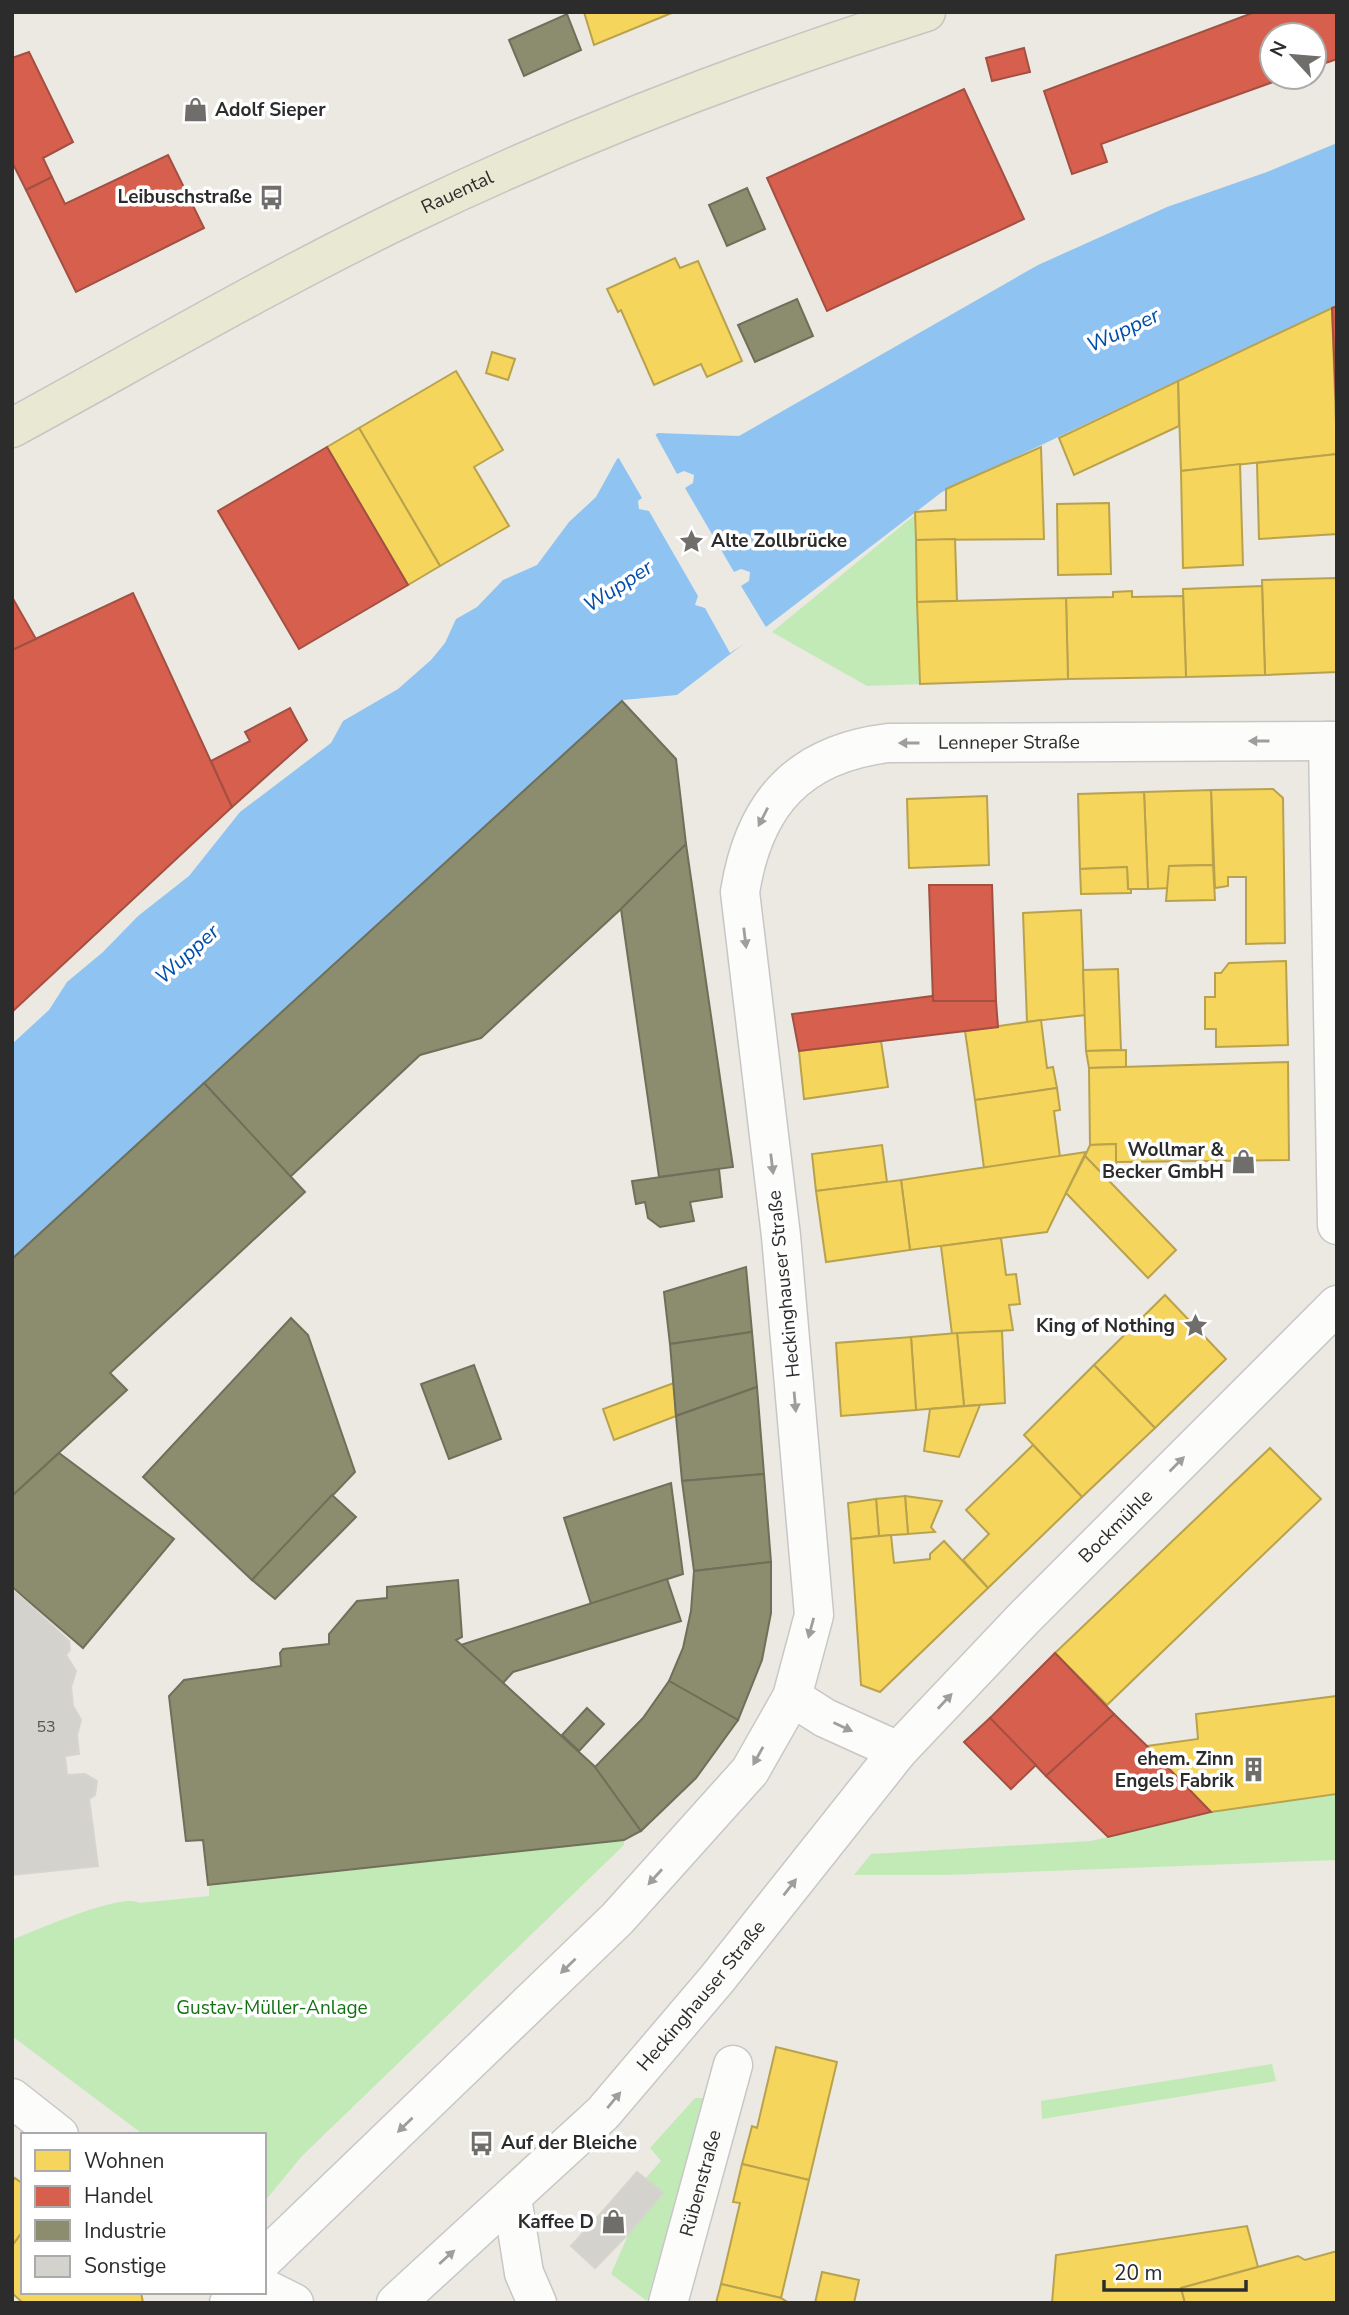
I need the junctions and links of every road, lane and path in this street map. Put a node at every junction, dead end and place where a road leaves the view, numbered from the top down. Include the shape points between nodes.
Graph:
1 (926, 12) edge
2 (12, 428) edge
3 (1332, 741) edge
4 (743, 870) joint
5 (1337, 1225) edge
6 (1337, 1305) edge
7 (792, 1697) junction
8 (898, 1751) junction
9 (733, 2065) dead end
10 (12, 2098) edge
11 (56, 2133) edge
12 (512, 2198) junction
13 (266, 2257) edge
14 (266, 2289) edge
15 (294, 2303) edge
16 (396, 2303) edge
17 (537, 2303) edge
18 (668, 2303) edge

1 - 2 main road, Rauental via 828,43 496,174 326,256
3 -> 4 main road, Lenneper Straße via 863,746 835,755 785,786 758,827
3 - 5 main road
4 -> 7 main road, Heckinghauser Straße via 740,892 781,1236 814,1615
8 -> 6 main road, Bockmühle
7 -> 8 main road via 825,1718
7 -> 13 main road, Heckinghauser Straße via 750,1771 617,1919
12 -> 8 main road, Heckinghauser Straße via 603,2113 717,1979
9 - 18 main road, Rübenstraße
10 - 11 main road
16 -> 12 main road, Heckinghauser Straße
12 - 17 main road via 524,2273
14 - 15 main road

